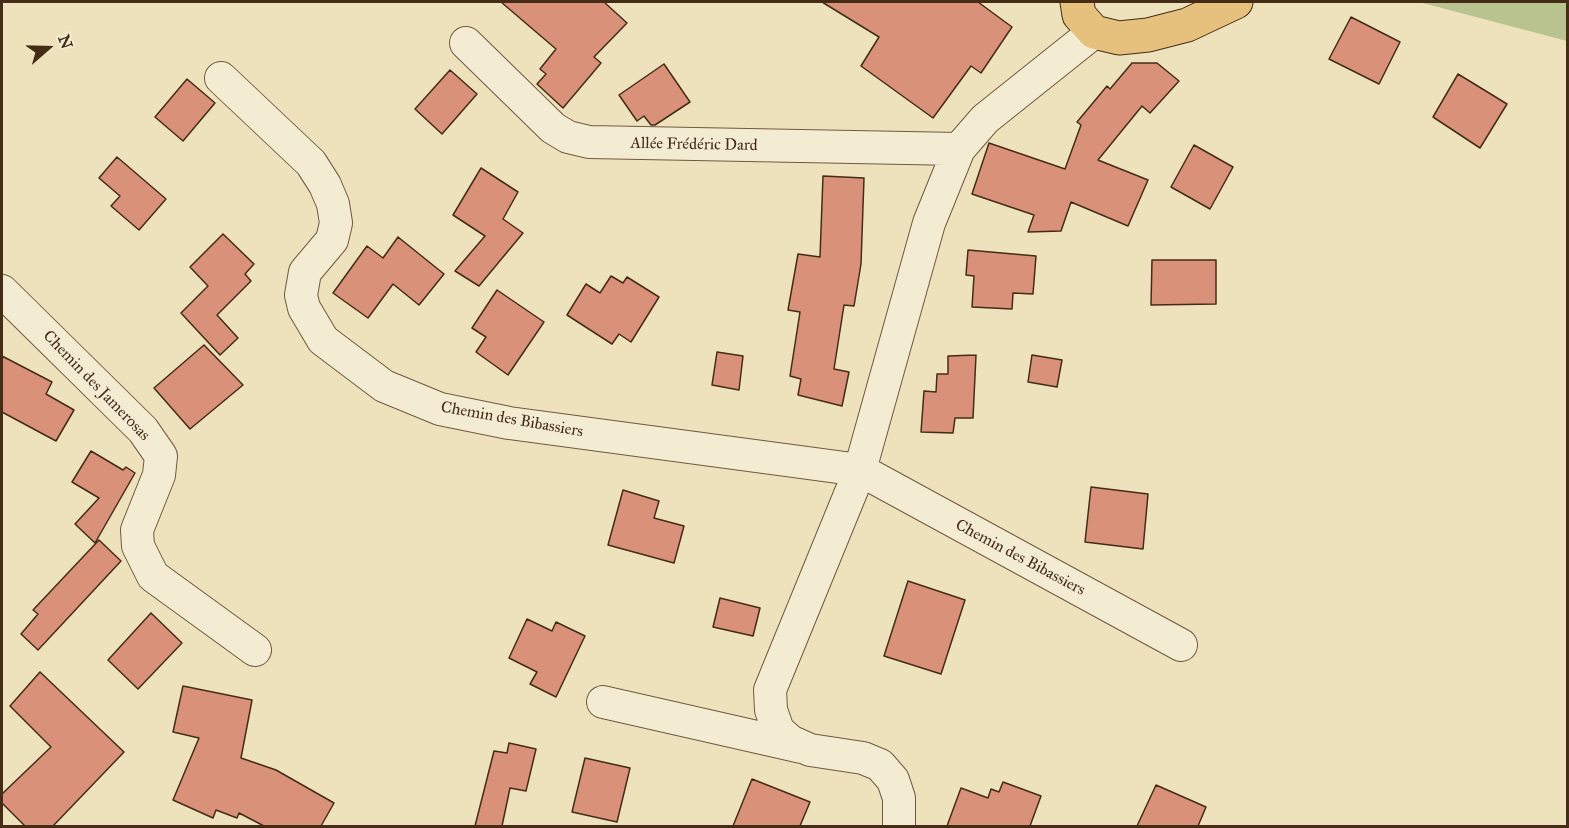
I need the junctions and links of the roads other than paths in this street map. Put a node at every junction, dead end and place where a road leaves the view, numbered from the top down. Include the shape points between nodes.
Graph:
1 (1077, 2) edge
2 (1236, 2) edge
3 (1094, 32) junction
4 (466, 43) dead end
5 (221, 78) dead end
6 (959, 149) junction
7 (2, 291) edge
8 (860, 470) junction
9 (1181, 645) dead end
10 (255, 650) dead end
11 (603, 702) dead end
12 (810, 750) junction
13 (899, 826) edge

1 - 3 main road via 1079,15
2 - 3 main road via 1187,25 1148,35 1119,38
3 - 6 street via 985,119
4 - 6 street, Allée Frédéric Dard via 553,128 589,142
5 - 8 street, Chemin des Bibassiers via 310,163 325,185 336,223 332,240 305,272 301,295 304,308 323,340 384,386 440,409 509,423
6 - 8 street via 928,223
7 - 10 street, Chemin des Jamerosas via 143,430 161,456 159,475 137,530 138,546 153,576
8 - 9 street, Chemin des Bibassiers
8 - 12 street via 770,690 778,730
11 - 12 street
12 - 13 street via 862,758 880,765 893,780 899,798

